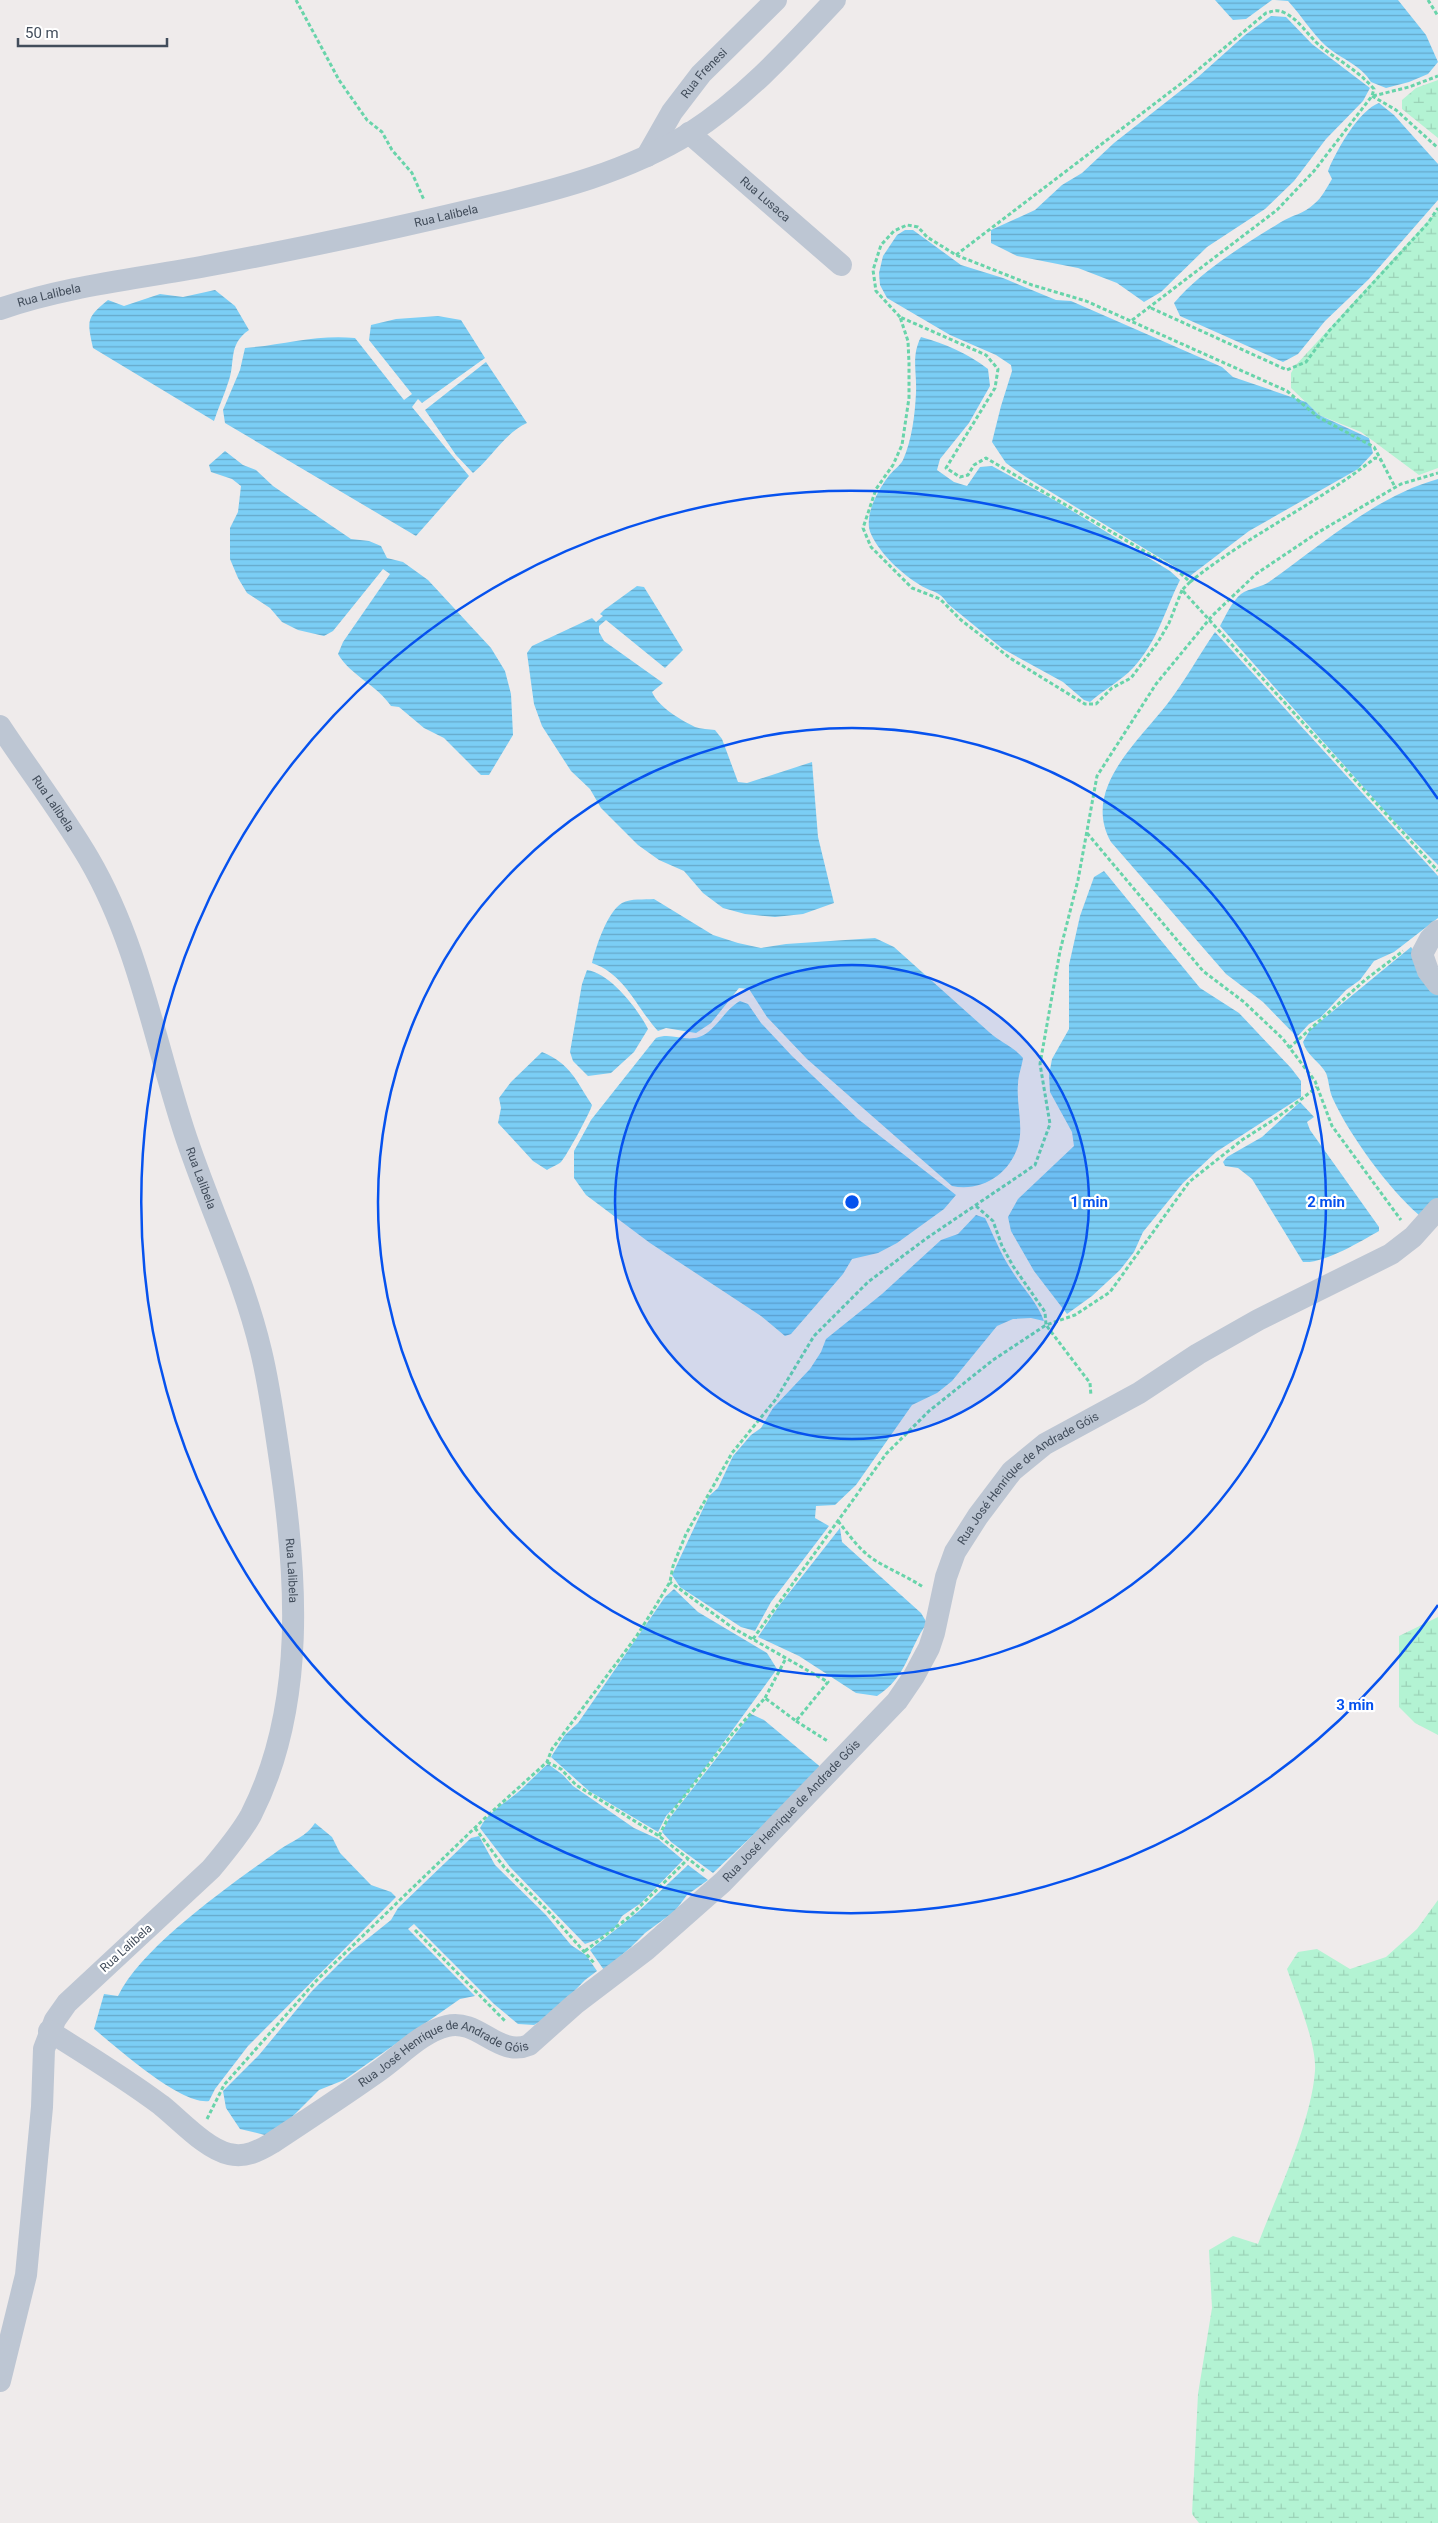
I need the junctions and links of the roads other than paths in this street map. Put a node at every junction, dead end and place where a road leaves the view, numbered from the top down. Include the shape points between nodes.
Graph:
1 (776, 0) edge
2 (835, 0) edge
3 (689, 133) junction
4 (647, 156) junction
5 (841, 265) dead end
6 (0, 309) edge
7 (0, 726) edge
8 (1434, 935) edge
9 (1438, 984) edge
10 (1438, 1209) edge
11 (49, 2031) junction
12 (0, 2381) edge

1 - 4 street, Rua Frenesi via 701,74 672,112
2 - 3 street, Rua Lalibela via 736,99
3 - 4 street, Rua Lalibela
3 - 5 street, Rua Lusaca
4 - 6 street, Rua Lalibela via 607,174 550,191 432,219 207,266 58,292
7 - 11 street, Rua Lalibela via 89,858 135,960 184,1133 234,1262 262,1352 290,1526 293,1590 285,1716 267,1777 250,1817 211,1869 67,2003
8 - 9 street via 1422,954 1428,971
10 - 11 street, Rua José Henrique de Andrade Góis via 1413,1237 1391,1254 1236,1332 1026,1458 995,1491 955,1552 934,1634 914,1676 897,1701 721,1884 529,2045 511,2048 465,2025 447,2026 425,2036 379,2071 262,2149 244,2155 217,2149 117,2074
11 - 12 street, Rua Lalibela via 42,2058 42,2107 26,2275

